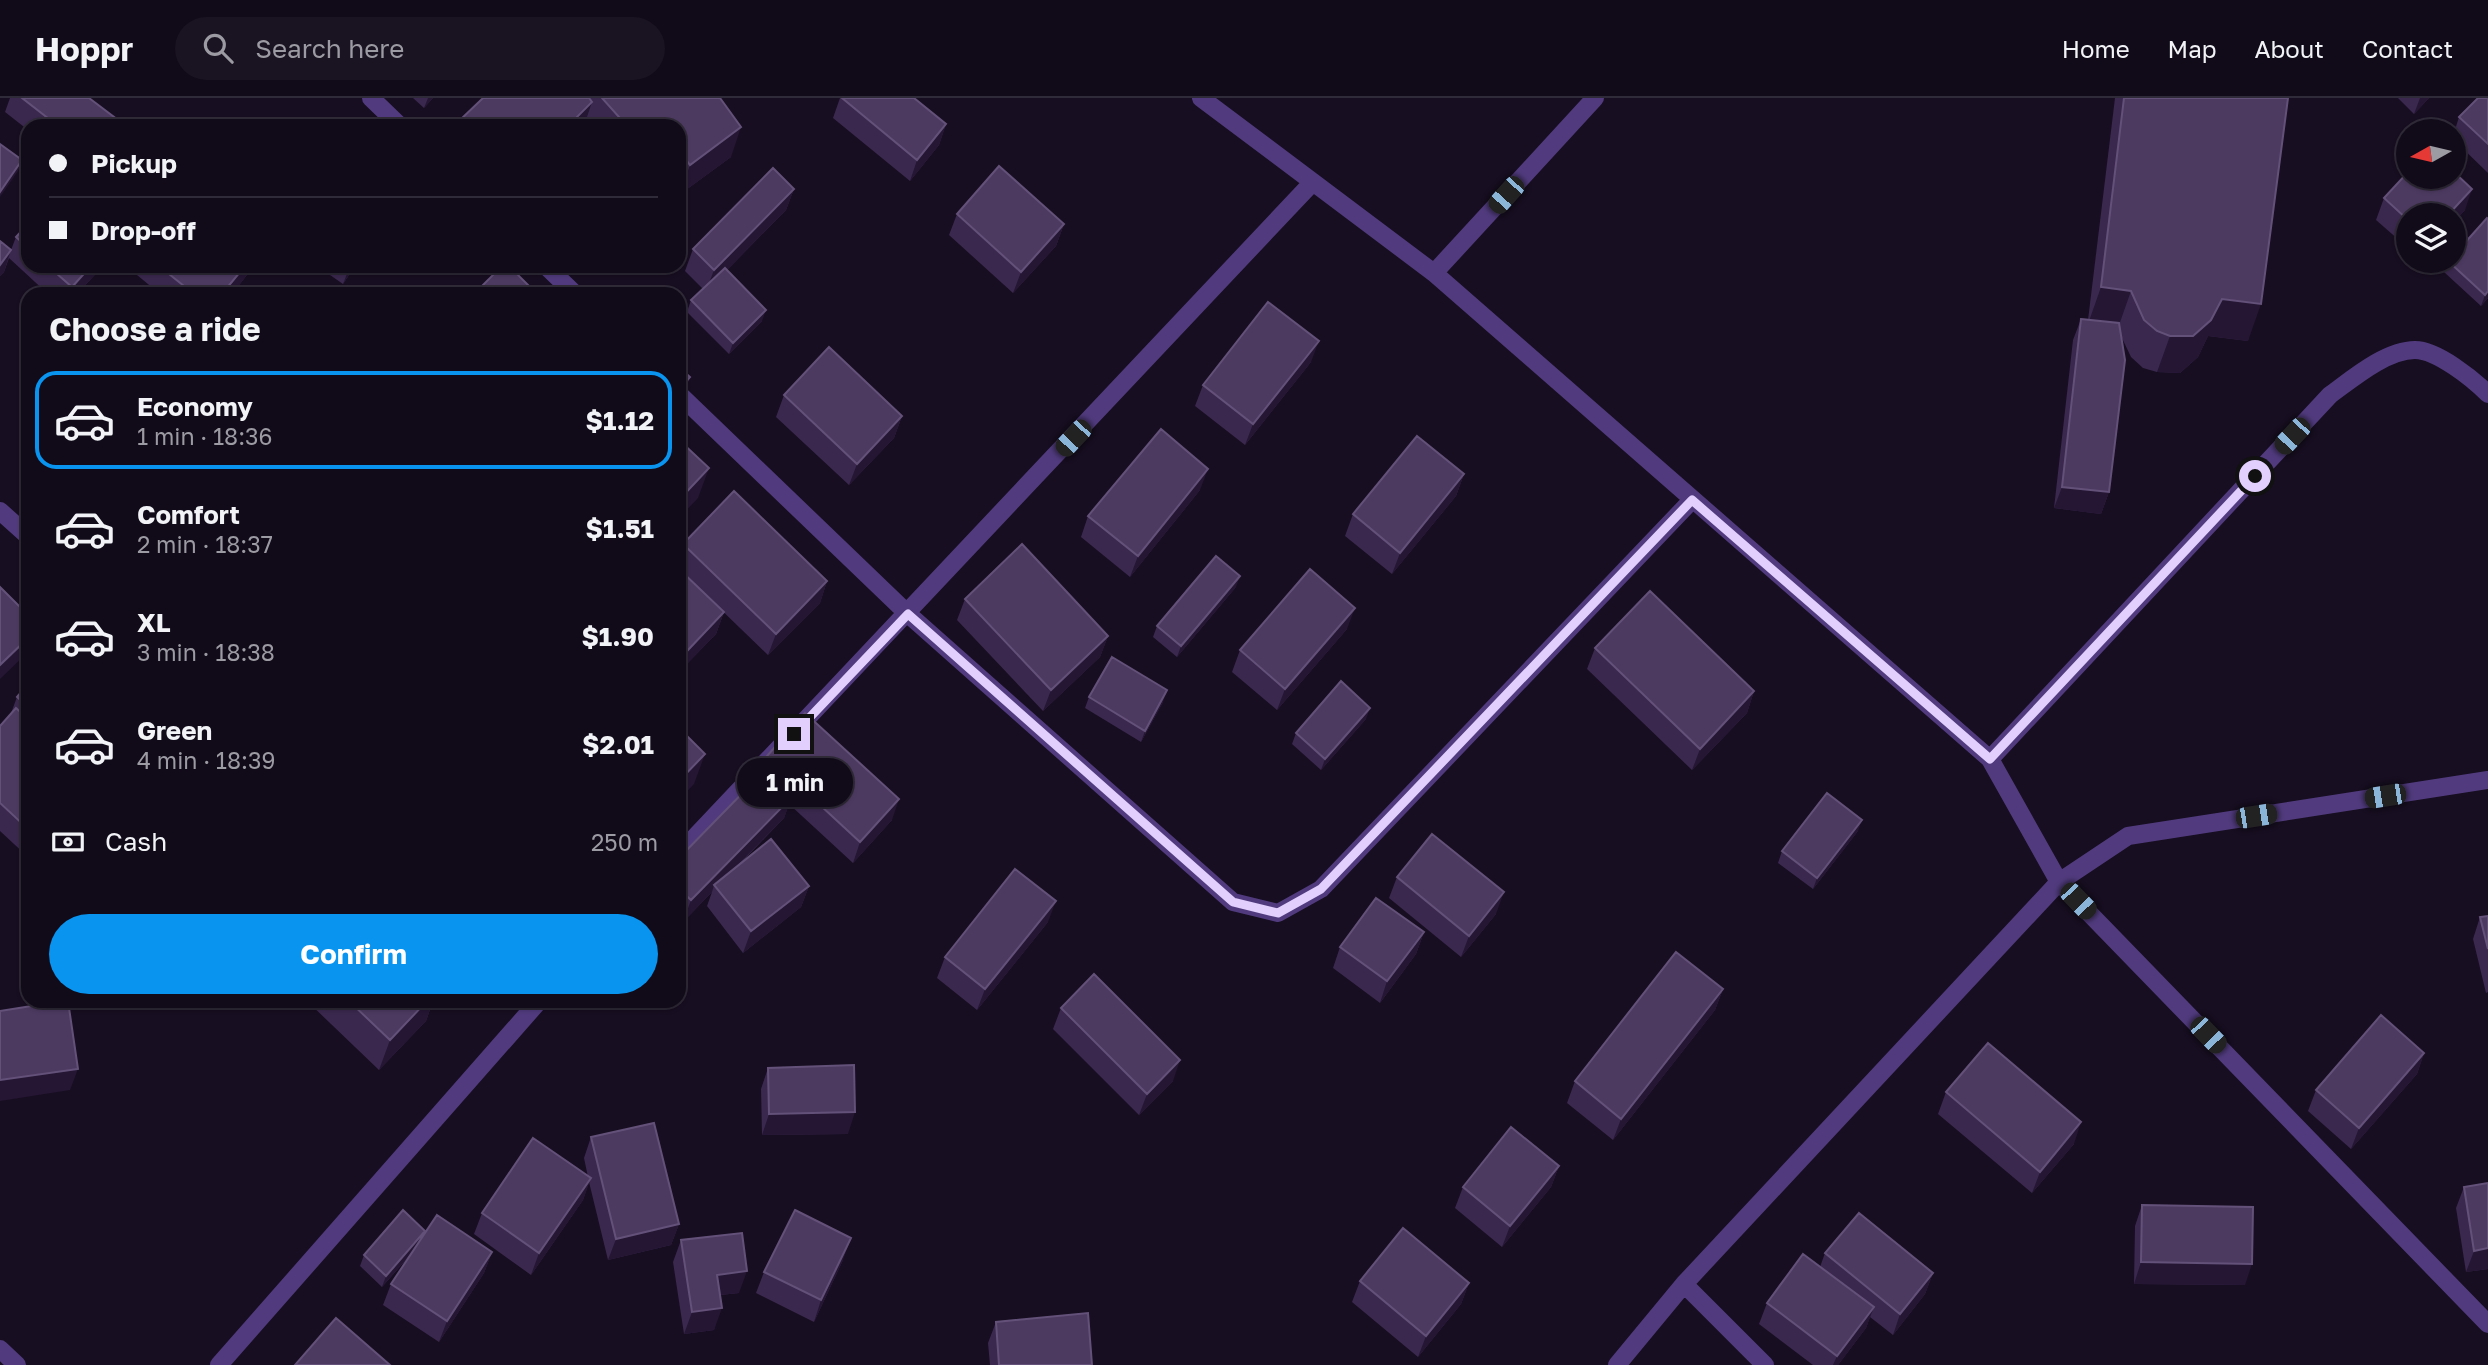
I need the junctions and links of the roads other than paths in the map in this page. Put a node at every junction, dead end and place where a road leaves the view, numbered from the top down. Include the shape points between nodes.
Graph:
1 (371, 98) edge
2 (1200, 98) edge
3 (1595, 98) edge
4 (393, 119) edge
5 (1311, 184) junction
6 (553, 273) edge
7 (1434, 273) junction
8 (568, 287) edge
9 (2488, 394) edge
10 (686, 401) edge
11 (1692, 500) junction
12 (0, 511) edge
13 (21, 530) edge
14 (908, 614) junction
15 (1990, 759) junction
16 (2488, 780) edge
17 (686, 847) edge
18 (2059, 882) junction
19 (533, 1008) edge
20 (1684, 1284) junction
21 (2488, 1324) edge
22 (0, 1349) edge
23 (17, 1365) edge
24 (219, 1365) edge
25 (1617, 1365) edge
26 (1765, 1365) edge

1 - 4 street
2 - 5 street
3 - 7 street
5 - 7 street
5 - 14 street
6 - 8 street
7 - 11 street
9 - 15 street via 2465,371 2416,350 2372,363 2330,396
10 - 14 street
11 - 14 street via 1321,889 1278,913 1233,902
11 - 15 street
12 - 13 street
14 - 17 street
15 - 18 street
16 - 18 street via 2127,836
18 - 20 street
18 - 21 street
19 - 24 street
20 - 25 street
20 - 26 street
22 - 23 street

